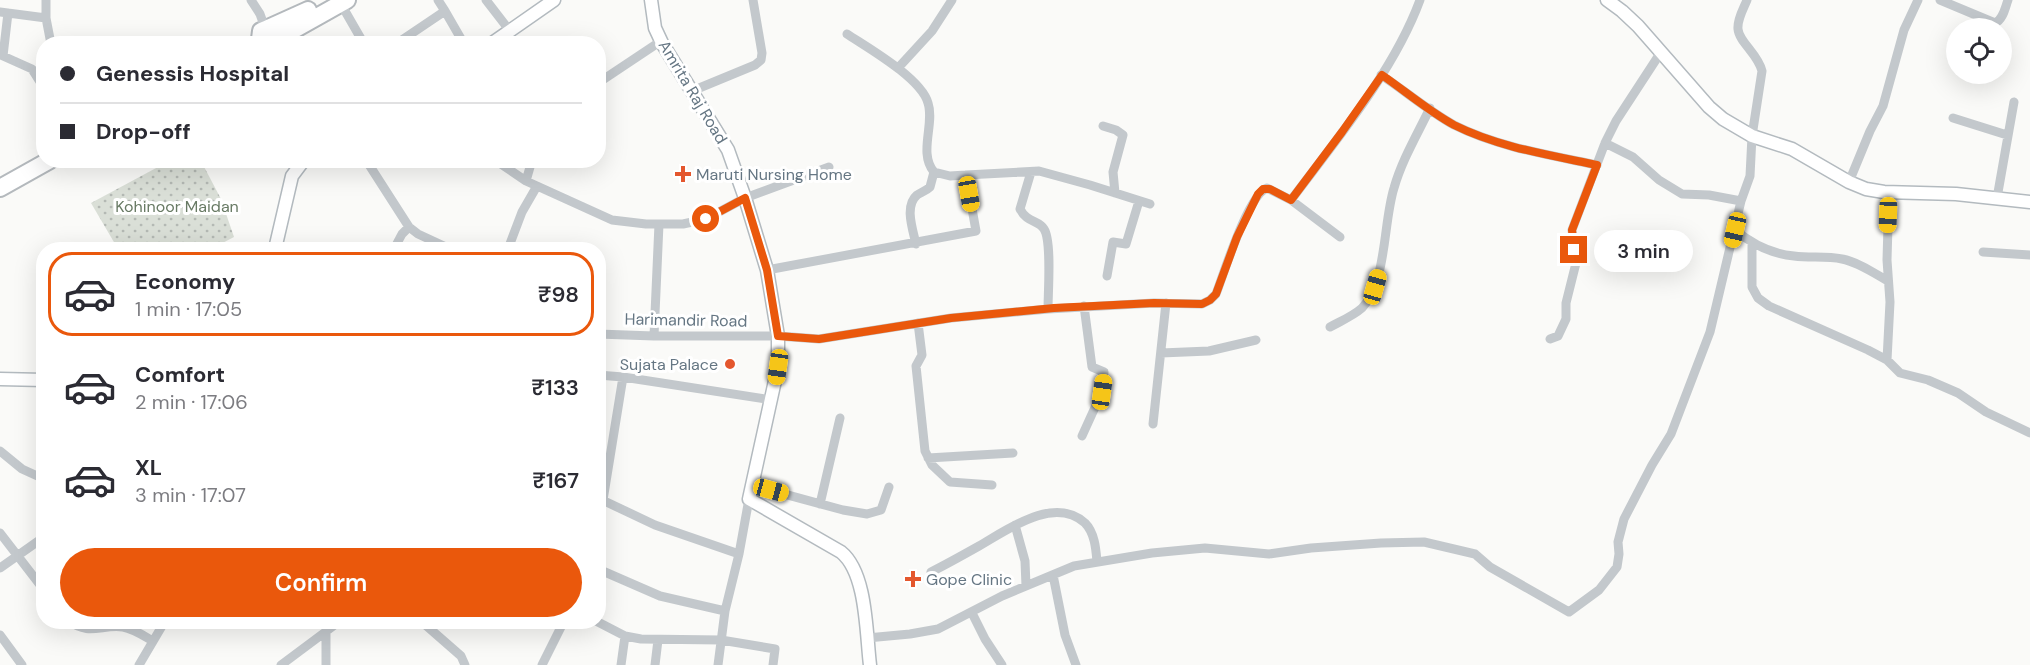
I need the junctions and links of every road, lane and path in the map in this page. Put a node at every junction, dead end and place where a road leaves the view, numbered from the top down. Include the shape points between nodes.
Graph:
1 (46, 0) edge
2 (251, 0) edge
3 (486, 0) edge
4 (554, 0) edge
5 (651, 0) edge
6 (753, 0) edge
7 (952, 0) edge
8 (1420, 0) edge
9 (1607, 0) edge
10 (1747, 0) edge
11 (1918, 0) edge
12 (1940, 0) edge
13 (2008, 0) edge
14 (339, 1) edge
15 (440, 1) edge
16 (1954, 2) edge
17 (445, 11) junction
18 (4, 12) edge
19 (45, 18) junction
20 (510, 31) junction
21 (847, 33) dead end
22 (49, 36) edge
23 (268, 36) edge
24 (273, 36) edge
25 (359, 36) edge
26 (408, 36) edge
27 (459, 36) edge
28 (503, 36) edge
29 (661, 41) junction
30 (1661, 52) junction
31 (898, 68) junction
32 (36, 75) edge
33 (1382, 75) junction
34 (606, 78) edge
35 (692, 91) junction
36 (2014, 102) dead end
37 (1430, 108) junction
38 (1953, 118) dead end
39 (1103, 126) dead end
40 (2007, 135) junction
41 (1752, 136) junction
42 (1605, 143) junction
43 (1597, 165) junction
44 (829, 167) dead end
45 (36, 168) edge
46 (298, 168) edge
47 (371, 168) edge
48 (507, 168) edge
49 (530, 168) edge
50 (934, 172) junction
51 (1031, 172) junction
52 (966, 175) junction
53 (526, 181) junction
54 (1849, 182) junction
55 (537, 186) junction
56 (0, 188) edge
57 (1889, 192) junction
58 (1115, 193) junction
59 (745, 198) junction
60 (1997, 198) junction
61 (1291, 200) junction
62 (1138, 201) junction
63 (1741, 201) junction
64 (2030, 202) edge
65 (1150, 204) dead end
66 (659, 224) junction
67 (409, 227) junction
68 (1735, 230) junction
69 (1340, 237) dead end
70 (277, 242) edge
71 (398, 242) edge
72 (434, 242) edge
73 (509, 242) edge
74 (1752, 243) junction
75 (916, 244) junction
76 (1983, 252) dead end
77 (2030, 255) edge
78 (767, 270) junction
79 (1107, 276) dead end
80 (1888, 281) junction
81 (1166, 303) junction
82 (1084, 306) junction
83 (1048, 309) junction
84 (918, 323) junction
85 (1330, 327) dead end
86 (606, 334) edge
87 (654, 336) junction
88 (778, 336) junction
89 (1550, 339) dead end
90 (1256, 340) dead end
91 (1161, 353) junction
92 (1887, 360) junction
93 (606, 376) edge
94 (623, 377) junction
95 (0, 379) edge
96 (36, 380) edge
97 (772, 400) junction
98 (840, 418) dead end
99 (1153, 424) dead end
100 (2030, 434) edge
101 (1082, 436) dead end
102 (0, 451) edge
103 (1012, 453) dead end
104 (928, 458) junction
105 (606, 471) edge
106 (36, 475) edge
107 (751, 485) junction
108 (992, 485) dead end
109 (889, 487) dead end
110 (749, 499) junction
111 (606, 501) edge
112 (820, 504) junction
113 (1015, 525) junction
114 (0, 533) edge
115 (36, 542) edge
116 (739, 554) junction
117 (16, 556) junction
118 (1097, 562) junction
119 (0, 568) edge
120 (606, 572) edge
121 (931, 573) dead end
122 (1053, 575) junction
123 (36, 580) edge
124 (1026, 586) junction
125 (725, 611) junction
126 (972, 613) junction
127 (606, 626) edge
128 (128, 629) edge
129 (160, 629) edge
130 (329, 629) edge
131 (430, 629) edge
132 (560, 629) edge
133 (326, 631) junction
134 (0, 635) edge
135 (625, 636) junction
136 (867, 638) junction
137 (658, 640) junction
138 (721, 640) junction
139 (153, 641) junction
140 (22, 665) edge
141 (139, 665) edge
142 (281, 665) edge
143 (326, 665) edge
144 (465, 665) edge
145 (542, 665) edge
146 (621, 665) edge
147 (655, 665) edge
148 (718, 665) edge
149 (773, 665) edge
150 (870, 665) edge
151 (1002, 665) edge
152 (1076, 665) edge

1 - 19 street
2 - 23 street
3 - 20 street
4 - 20 main road
5 - 29 main road, Amrita Raj Road
6 - 35 street via 761,60
7 - 31 street via 932,31
8 - 33 street
9 - 30 main road
10 - 41 street via 1738,29 1762,71
11 - 54 street via 1904,30 1883,106
12 - 16 street
13 - 16 street via 2002,17 1995,23
14 - 24 highway
14 - 25 street
15 - 17 street
17 - 26 street
17 - 27 street
18 - 19 street
18 - 32 street via 3,56 32,69
19 - 22 street
20 - 28 main road
21 - 31 street
29 - 34 street
29 - 35 main road, Amrita Raj Road
30 - 41 main road via 1709,107
30 - 42 street
31 - 50 street via 928,100 927,154
33 - 37 street
33 - 61 street
35 - 59 main road, Amrita Raj Road via 728,150
36 - 40 street
37 - 43 street via 1490,140
37 - 85 street via 1393,189 1375,287 1361,308
38 - 40 street
39 - 58 street via 1123,135 1113,172
40 - 60 street
41 - 54 main road via 1792,149
41 - 63 street via 1750,176
42 - 43 street
42 - 63 street via 1633,157 1682,194
43 - 89 street via 1572,230 1576,263 1566,319 1558,336
44 - 59 street
45 - 56 highway
46 - 70 main road via 292,176
47 - 67 street
48 - 53 street
49 - 53 street
50 - 52 street
50 - 75 street via 930,187 912,201
51 - 52 street
51 - 58 street
51 - 83 street via 1020,209 1023,216 1042,225 1047,232
52 - 75 street via 976,231
53 - 55 street
54 - 57 main road
55 - 66 street via 612,220
55 - 73 street
57 - 60 main road
57 - 80 street
58 - 62 street
59 - 66 street via 706,219
59 - 78 main road, Amrita Raj Road
60 - 64 main road
61 - 69 street
61 - 81 street, Harimandir Road via 1263,189 1237,237 1216,294 1202,304
62 - 65 street
62 - 79 street via 1126,244 1113,242
63 - 68 street
66 - 87 street
67 - 71 street
67 - 72 street
68 - 74 street
68 - 118 street via 1710,332 1671,434 1624,519 1617,567 1599,590 1569,612 1490,567 1475,554 1424,542 1269,554 1205,548
74 - 80 street via 1793,256 1849,261
74 - 92 street via 1752,287 1758,298
75 - 78 street
76 - 77 street
78 - 88 main road, Amrita Raj Road
80 - 92 street
81 - 82 street, Harimandir Road
81 - 91 street
82 - 83 street, Harimandir Road
82 - 101 street via 1092,367 1104,372 1102,392
83 - 84 street, Harimandir Road
84 - 88 street, Harimandir Road via 819,339
84 - 104 street via 922,355 916,366 918,395
86 - 87 street, Harimandir Road
87 - 88 street, Harimandir Road
88 - 97 main road, Amrita Raj Road
90 - 91 street via 1209,351
91 - 99 street
92 - 100 street via 1900,373 1958,393
93 - 94 street
94 - 97 street
94 - 105 street
95 - 96 main road
97 - 107 main road, Amrita Raj Road
98 - 112 street
102 - 106 street
103 - 104 street
104 - 108 street via 950,482
107 - 110 main road, Amrita Raj Road
107 - 112 street
109 - 112 street via 881,510 867,513
110 - 116 street
110 - 136 main road via 849,560 861,593
111 - 116 street via 656,525
113 - 118 street via 1036,516 1072,516 1092,533
113 - 121 street
113 - 124 street via 1025,561
114 - 117 street
115 - 117 street
116 - 125 street
117 - 119 street
117 - 123 street
118 - 122 street
120 - 125 street via 660,596
122 - 124 street
122 - 152 street via 1065,635
124 - 126 street
125 - 138 street
126 - 136 street via 938,629
126 - 151 street
127 - 135 street
128 - 139 street
129 - 139 street
130 - 133 street
131 - 144 street via 461,656
132 - 145 street
133 - 142 street
133 - 143 street
134 - 140 street
135 - 137 street
135 - 146 street
136 - 150 main road
137 - 138 street
137 - 147 street
138 - 148 street
138 - 149 street via 775,649
139 - 141 street

